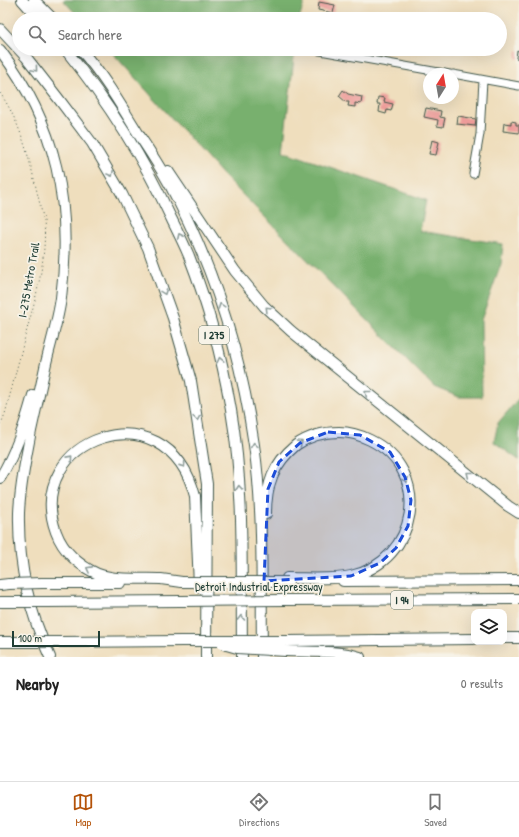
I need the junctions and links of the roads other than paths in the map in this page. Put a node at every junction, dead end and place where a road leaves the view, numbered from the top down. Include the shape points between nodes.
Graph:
1 (22, 0) edge
2 (34, 0) edge
3 (33, 12) edge
4 (46, 12) edge
5 (0, 29) edge
6 (12, 43) edge
7 (0, 50) edge
8 (23, 56) edge
9 (70, 56) edge
10 (86, 56) edge
11 (349, 56) edge
12 (423, 69) edge
13 (459, 75) edge
14 (483, 80) junction
15 (519, 86) edge
16 (121, 104) junction
17 (473, 174) dead end
18 (62, 279) junction
19 (0, 478) edge
20 (519, 513) edge
21 (288, 580) junction
22 (519, 580) edge
23 (182, 582) junction
24 (5, 585) edge
25 (206, 595) junction
26 (519, 599) edge
27 (0, 602) edge
28 (262, 610) junction
29 (507, 638) edge
30 (519, 638) edge
31 (471, 639) edge
32 (0, 642) edge
33 (286, 646) junction
34 (50, 657) edge
35 (206, 657) edge
36 (242, 657) edge
37 (262, 657) edge
38 (360, 657) edge

1 - 3 highway
2 - 4 highway
5 -> 6 highway, I 275
7 - 18 highway via 39,112 54,157 64,207
8 -> 25 highway, I 275 via 99,154 148,248 163,288 191,381 207,484
36 -> 9 highway, I 275 via 241,526 236,446 231,409 210,320 188,255 141,159 103,99
10 - 16 highway
11 - 12 street
13 - 14 street
14 - 15 street
14 - 17 street
20 -> 16 highway via 310,346 264,306 235,272 136,120
28 -> 16 highway via 259,492 251,424 236,355 214,283 184,214 170,185
18 - 19 highway via 22,431
18 - 34 highway via 61,299 24,468 19,511 19,536 27,593
21 - 22 highway
21 - 23 highway, bridge
28 -> 21 highway via 268,489 279,462 300,442 328,432 360,435 390,452 400,464 411,500 408,526 396,548 380,564 351,576
23 - 24 highway, bridge
23 -> 25 highway via 103,575 84,566 66,549 54,526 52,497 60,470 79,449 109,435 134,434 159,443 179,460 192,482 195,496 199,585
25 - 35 highway, I 275
26 - 27 highway, Detroit Industrial Expressway / I 94, bridge
28 - 37 highway
29 - 30 highway
31 - 33 highway
32 - 33 highway, bridge via 211,641 237,648
33 - 38 highway

